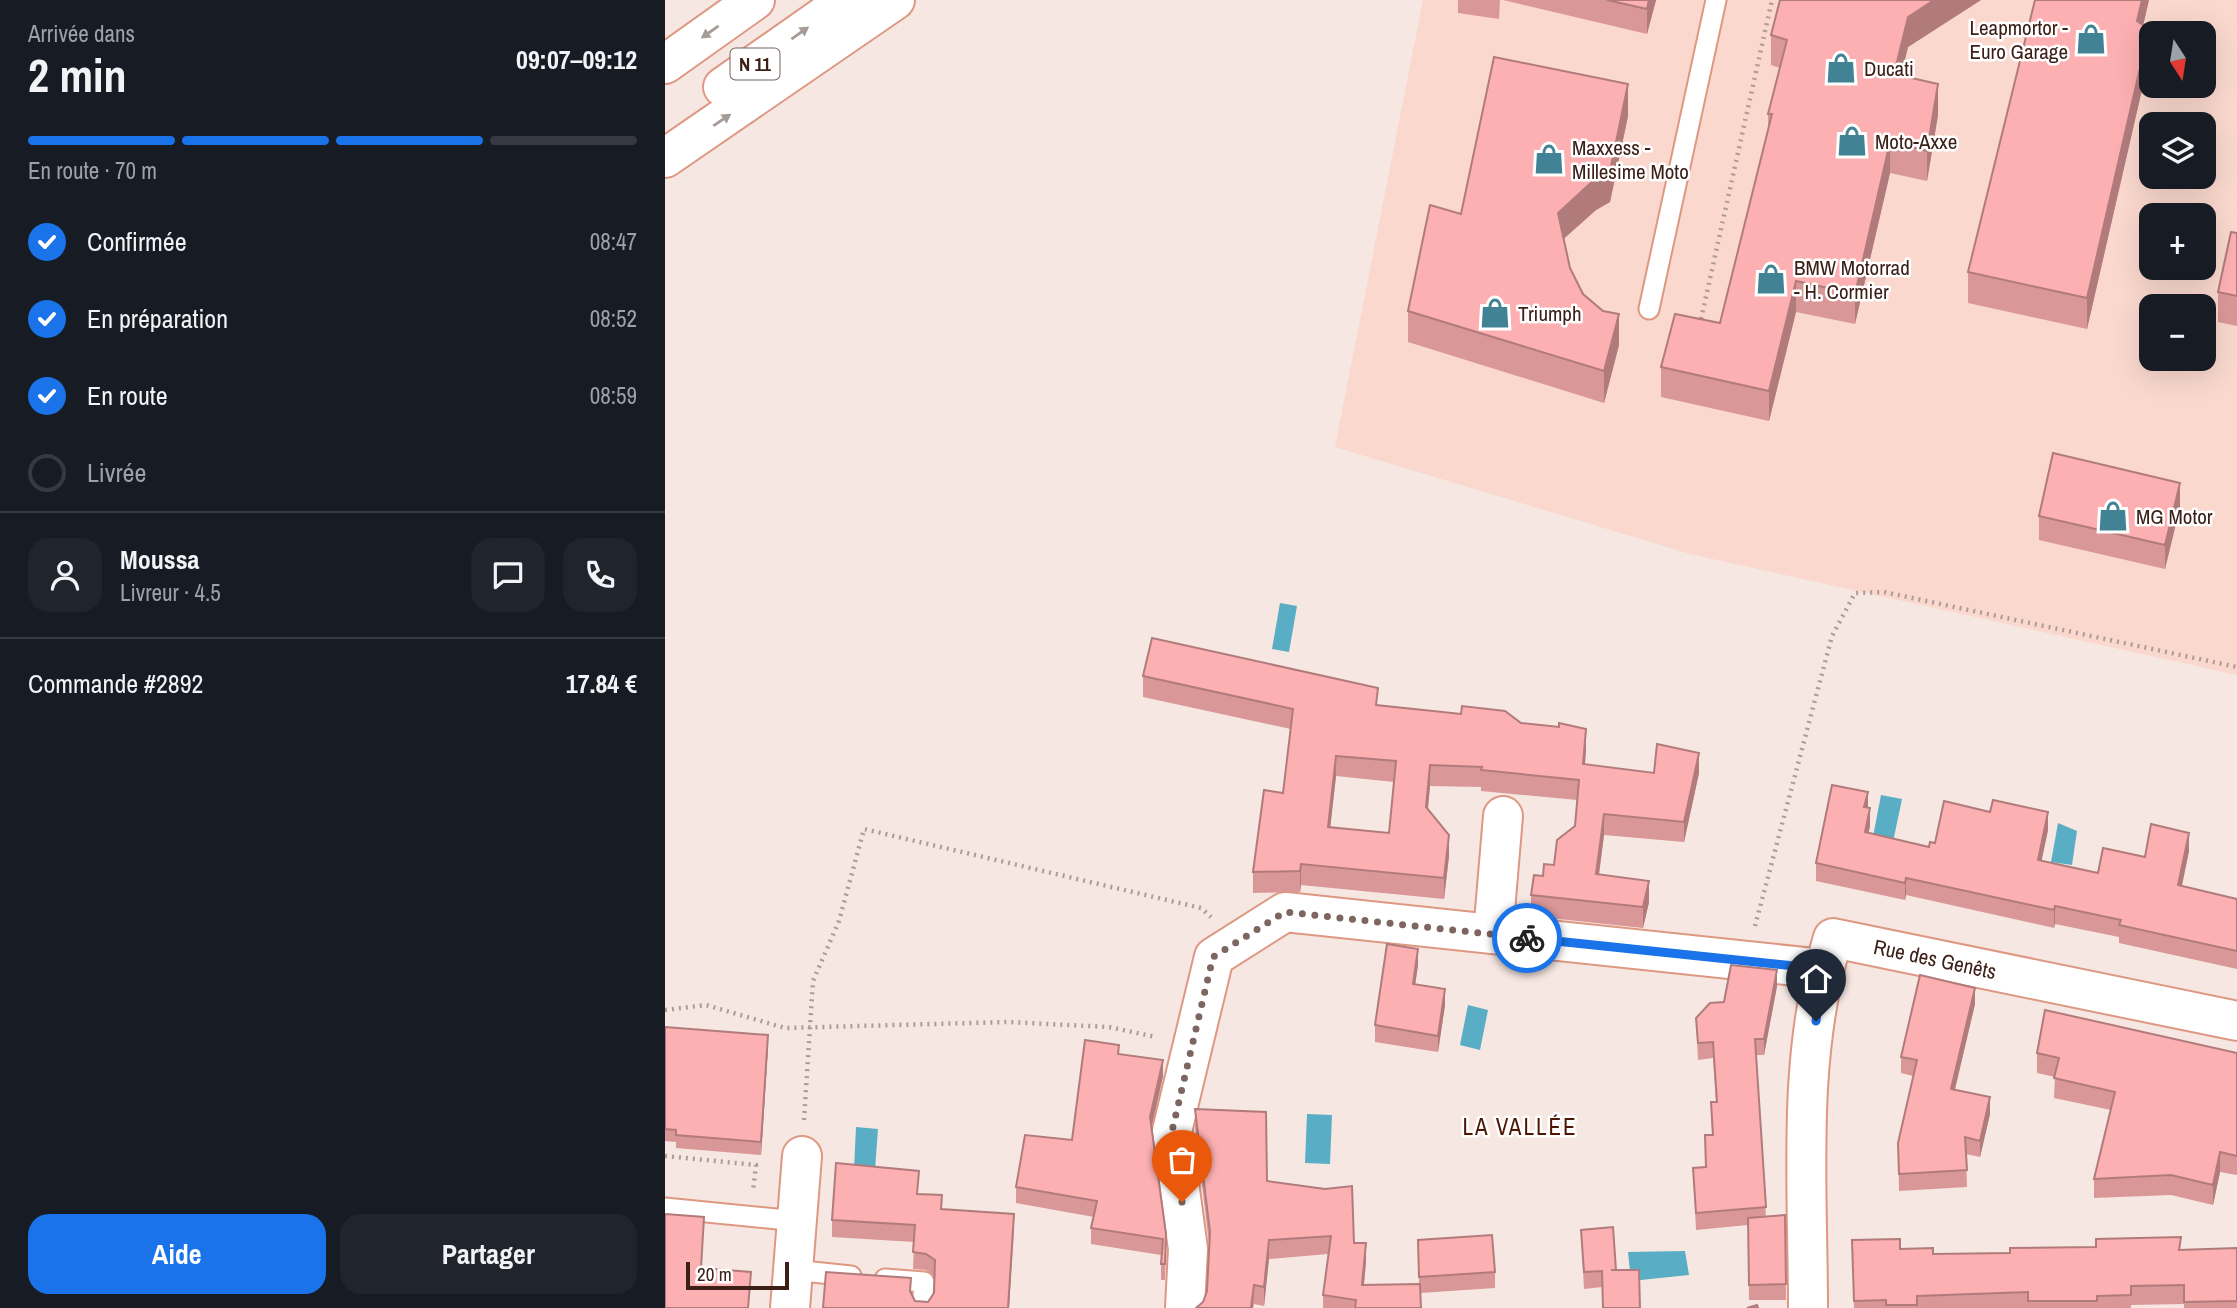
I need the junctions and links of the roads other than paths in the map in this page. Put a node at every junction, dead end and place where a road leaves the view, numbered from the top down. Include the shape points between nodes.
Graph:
1 (755, 0) edge
2 (846, 0) edge
3 (895, 0) edge
4 (1716, 0) edge
5 (665, 64) edge
6 (665, 130) edge
7 (665, 159) edge
8 (1649, 309) dead end
9 (1503, 816) dead end
10 (1493, 934) junction
11 (1823, 969) junction
12 (2237, 1021) edge
13 (802, 1156) road end
14 (665, 1208) edge
15 (797, 1221) junction
16 (793, 1270) junction
17 (790, 1308) edge
18 (922, 1308) edge
19 (1185, 1308) edge
20 (1808, 1308) edge

1 -> 5 main road, N 11
6 -> 2 main road, N 11
7 -> 3 main road
4 - 8 lane
9 - 10 main road
10 - 11 main road
10 - 19 main road via 1285,912 1213,957 1172,1131 1188,1249
11 - 12 main road, Rue des Genêts via 1833,938
11 - 20 main road, Rue des Genêts via 1808,1073
13 - 15 main road
14 - 15 lane
15 - 16 main road
16 - 17 main road
16 - 18 lane via 925,1282

